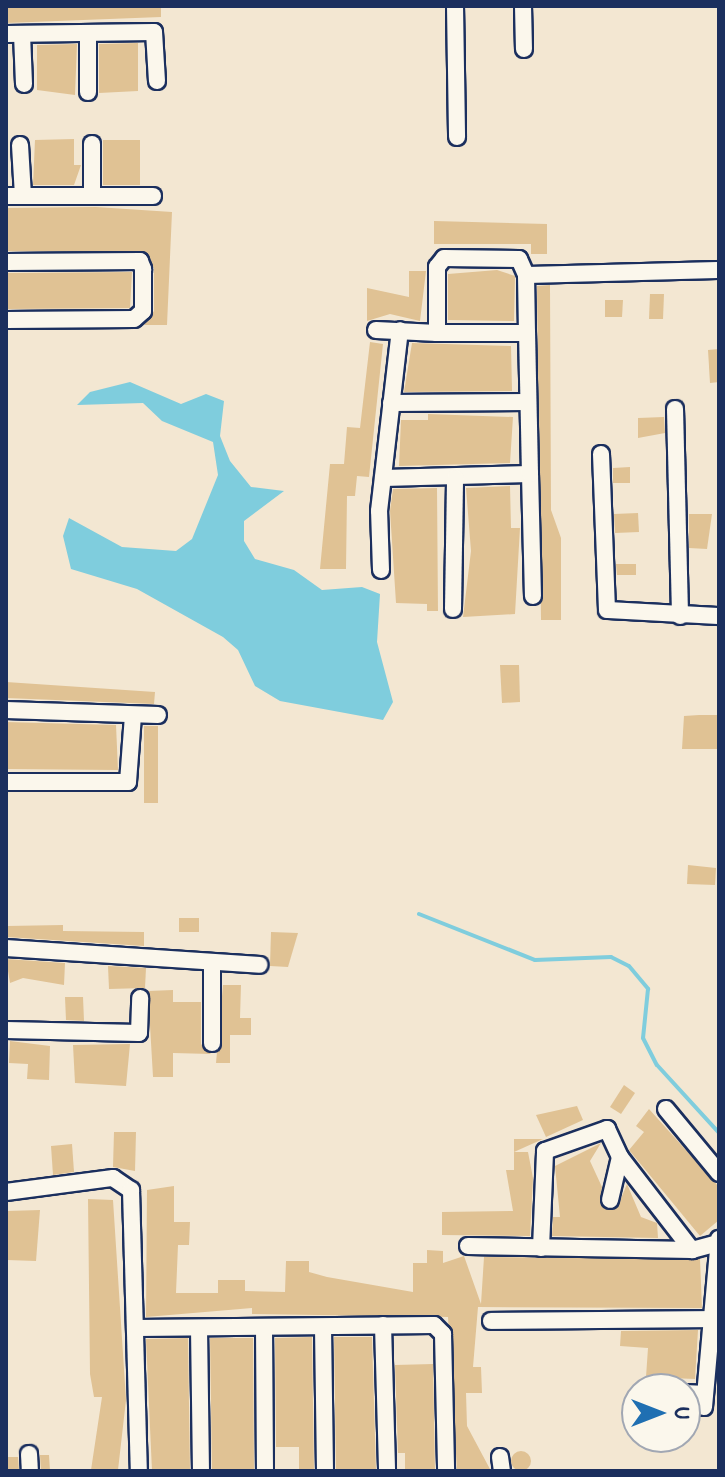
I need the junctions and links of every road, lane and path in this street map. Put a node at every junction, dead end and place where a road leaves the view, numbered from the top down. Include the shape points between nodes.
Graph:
1 (455, 6) edge
2 (523, 6) edge
3 (88, 33) junction
4 (14, 34) edge
5 (524, 49) dead end
6 (157, 81) dead end
7 (24, 84) dead end
8 (88, 92) dead end
9 (457, 137) dead end
10 (92, 144) dead end
11 (20, 145) dead end
12 (14, 196) edge
13 (92, 196) junction
14 (153, 196) dead end
15 (6, 262) edge
16 (719, 270) edge
17 (526, 275) junction
18 (6, 320) edge
19 (376, 330) dead end
20 (400, 330) junction
21 (437, 333) junction
22 (527, 333) junction
23 (527, 402) junction
24 (391, 403) junction
25 (675, 409) dead end
26 (601, 454) dead end
27 (530, 474) junction
28 (383, 478) junction
29 (455, 478) junction
30 (381, 570) dead end
31 (533, 596) dead end
32 (453, 609) dead end
33 (680, 616) junction
34 (719, 616) edge
35 (6, 710) edge
36 (158, 715) dead end
37 (133, 716) junction
38 (6, 782) edge
39 (6, 948) edge
40 (212, 964) junction
41 (259, 965) dead end
42 (140, 998) dead end
43 (6, 1030) edge
44 (212, 1043) dead end
45 (666, 1109) dead end
46 (620, 1157) junction
47 (719, 1173) edge
48 (6, 1192) edge
49 (610, 1200) dead end
50 (717, 1241) edge
51 (468, 1246) dead end
52 (541, 1248) junction
53 (692, 1250) junction
54 (711, 1319) junction
55 (491, 1321) dead end
56 (383, 1325) junction
57 (323, 1327) junction
58 (137, 1328) junction
59 (199, 1328) junction
60 (264, 1328) junction
61 (701, 1400) edge
62 (29, 1454) dead end
63 (30, 1471) edge
64 (139, 1471) edge
65 (201, 1471) edge
66 (265, 1471) edge
67 (325, 1471) edge
68 (387, 1471) edge
69 (446, 1471) edge

1 - 9 street
2 - 5 street
3 - 4 street
3 - 6 street via 154,32
3 - 8 street
4 - 7 street
10 - 13 street
11 - 12 street
12 - 13 street
13 - 14 street
15 - 18 street via 140,261 143,311 134,319
16 - 17 street
17 - 21 street via 519,259 444,258 437,267
17 - 22 street
19 - 20 street
20 - 21 street
20 - 24 street
21 - 22 street
22 - 23 street
23 - 24 street
23 - 27 street
24 - 28 street
25 - 33 street
26 - 33 street via 607,610
27 - 29 street
27 - 31 street
28 - 29 street
28 - 30 street
29 - 32 street
33 - 34 street
35 - 37 street
36 - 37 street
37 - 38 street via 128,782
39 - 40 street
40 - 41 street
40 - 44 street
42 - 43 street via 139,1033
45 - 47 street
46 - 49 street
46 - 52 street via 601,1126 545,1151
46 - 53 street
48 - 58 street via 127,1182
50 - 53 street
50 - 54 street
51 - 52 street
52 - 53 street
54 - 55 street
54 - 61 street
56 - 57 street
56 - 68 street
56 - 69 street via 434,1325 443,1334
57 - 60 street
57 - 67 street
58 - 59 street
58 - 64 street
59 - 60 street
59 - 65 street
60 - 66 street
62 - 63 street

